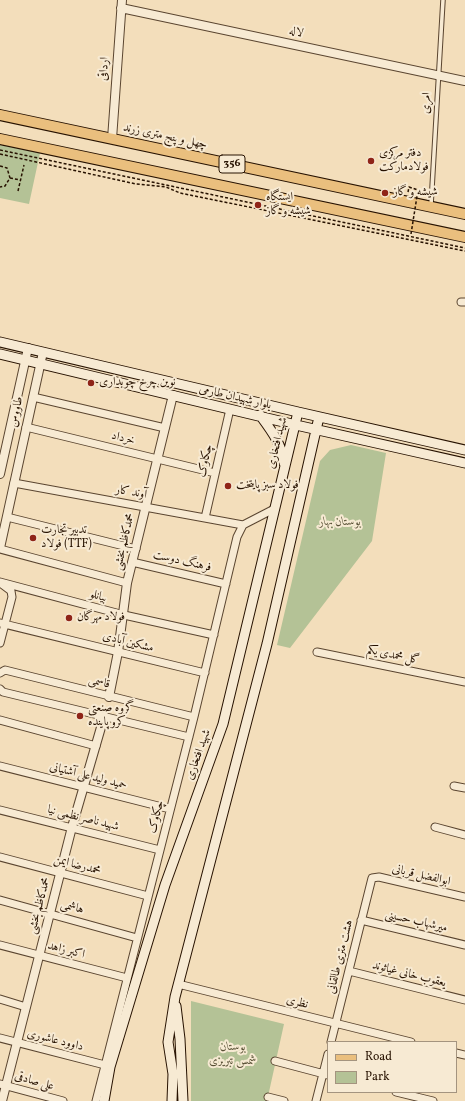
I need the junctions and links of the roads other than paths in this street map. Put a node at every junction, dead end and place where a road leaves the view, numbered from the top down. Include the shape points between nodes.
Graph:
1 (443, 0) edge
2 (121, 4) edge
3 (439, 75) junction
4 (465, 81) edge
5 (0, 115) edge
6 (112, 139) junction
7 (0, 140) edge
8 (431, 207) junction
9 (465, 214) edge
10 (465, 237) edge
11 (0, 342) edge
12 (28, 348) junction
13 (43, 352) junction
14 (0, 354) edge
15 (26, 360) junction
16 (40, 364) junction
17 (174, 395) junction
18 (33, 397) junction
19 (230, 409) junction
20 (298, 412) junction
21 (260, 415) junction
22 (320, 417) junction
23 (296, 425) junction
24 (26, 428) junction
25 (165, 428) junction
26 (316, 430) junction
27 (465, 450) edge
28 (158, 459) junction
29 (465, 463) edge
30 (285, 468) junction
31 (215, 473) junction
32 (0, 474) edge
33 (14, 483) junction
34 (145, 507) junction
35 (274, 509) junction
36 (7, 517) junction
37 (205, 518) junction
38 (243, 525) junction
39 (0, 548) edge
40 (136, 549) junction
41 (132, 562) junction
42 (0, 582) edge
43 (127, 583) junction
44 (226, 584) junction
45 (124, 615) junction
46 (2, 623) edge
47 (214, 635) junction
48 (0, 643) edge
49 (118, 652) junction
50 (317, 652) dead end
51 (0, 673) edge
52 (205, 673) junction
53 (465, 682) edge
54 (0, 689) edge
55 (109, 697) junction
56 (104, 717) junction
57 (194, 717) junction
58 (0, 720) edge
59 (189, 737) junction
60 (96, 746) junction
61 (0, 766) edge
62 (454, 786) dead end
63 (84, 787) junction
64 (465, 788) edge
65 (170, 809) junction
66 (0, 810) edge
67 (72, 828) junction
68 (435, 828) dead end
69 (465, 836) edge
70 (160, 850) junction
71 (0, 857) edge
72 (61, 873) junction
73 (372, 878) joint
74 (148, 896) junction
75 (465, 898) edge
76 (0, 900) edge
77 (50, 914) junction
78 (361, 920) junction
79 (137, 938) junction
80 (0, 945) edge
81 (465, 945) edge
82 (40, 955) junction
83 (349, 971) junction
84 (127, 978) junction
85 (178, 984) junction
86 (174, 997) junction
87 (0, 999) edge
88 (465, 1000) edge
89 (26, 1007) junction
90 (336, 1023) junction
91 (0, 1038) edge
92 (331, 1041) edge
93 (407, 1041) edge
94 (17, 1042) junction
95 (275, 1061) dead end
96 (327, 1061) edge
97 (105, 1065) junction
98 (325, 1075) edge
99 (3, 1084) edge
100 (400, 1093) edge
101 (268, 1097) dead end
102 (2, 1101) edge
103 (63, 1101) edge
104 (96, 1101) edge
105 (104, 1101) edge
106 (172, 1101) edge
107 (183, 1101) edge
108 (284, 1101) edge
109 (316, 1101) edge
110 (434, 1101) edge

1 - 3 lane, امری
2 - 3 street, لاله
2 - 6 street, ارداقی
3 - 4 street, لاله
3 - 8 lane, امری
5 - 6 main road, چهل و پنج متری زرند / 356
6 - 8 main road, چهل و پنج متری زرند / 356
7 - 10 main road, 356
8 - 9 main road, چهل و پنج متری زرند / 356
11 - 12 main road, بلوار شهیدان طارمی
12 - 13 main road, بلوار شهیدان طارمی
12 - 15 street, طاووس
13 - 16 street, طاووس
13 - 20 main road, بلوار شهیدان طارمی
14 - 15 main road, بلوار شهیدان طارمی
15 - 16 main road, بلوار شهیدان طارمی
15 - 32 street, طاووس
16 - 17 main road, بلوار شهیدان طارمی
16 - 18 street, طاووس
17 - 19 main road, بلوار شهیدان طارمی
17 - 25 street, محمدکاظم بخشی
18 - 24 street, طاووس
18 - 25 street
19 - 21 main road, بلوار شهیدان طارمی
19 - 31 street, چکاوک
20 - 22 main road, بلوار شهیدان طارمی
20 - 23 main road, شهید افتخاری
21 - 23 main road, بلوار شهیدان طارمی
21 - 30 main road via 273,432
22 - 26 main road
22 - 27 main road, بلوار شهیدان طارمی
23 - 26 main road, بلوار شهیدان طارمی
23 - 30 main road, شهید افتخاری
24 - 28 street, خرداد
24 - 33 street, طاووس
25 - 28 street, محمدکاظم بخشی
26 - 29 main road, بلوار شهیدان طارمی
26 - 85 main road via 267,644
28 - 31 street, خرداد
28 - 34 street, محمدکاظم بخشی
30 - 35 main road, شهید افتخاری
31 - 37 street, چکاوک
33 - 34 street, آوند کار
33 - 36 street, طاووس
34 - 37 street, آوند کار
34 - 40 street, محمدکاظم بخشی
35 - 38 street
35 - 105 main road, شهید افتخاری via 223,724 166,885 110,1067
36 - 39 street, طاووس
36 - 40 street
37 - 38 street, آوند کار
38 - 44 street, چکاوک via 237,537
39 - 43 street
40 - 41 street, محمدکاظم بخشی
41 - 43 street, محمدکاظم بخشی
41 - 44 street, فرهنگ دوست
42 - 45 street, بیانلو
42 - 46 street via 11,591
43 - 45 street, محمدکاظم بخشی
44 - 47 street, چکاوک
45 - 47 street, بیانلو
45 - 49 street, محمدکاظم بخشی
46 - 48 street
46 - 49 street, مشکین آبادی
47 - 52 street, چکاوک
49 - 52 street, مشکین آبادی
49 - 55 street, محمدکاظم بخشی
50 - 53 street, گل محمدی یکم
51 - 55 street, قاسمی via 5,670
52 - 57 street, چکاوک
54 - 56 street via 3,692
55 - 57 street, قاسمی
56 - 59 street
56 - 60 street, محمدکاظم بخشی
57 - 59 street, چکاوک
58 - 60 street
59 - 65 street, چکاوک
60 - 63 street, محمدکاظم بخشی
61 - 63 street, حمید ولید علی آشتیانی
62 - 64 street
63 - 65 street, حمید ولید علی آشتیانی
63 - 67 street, محمدکاظم بخشی
65 - 70 street, چکاوک
66 - 67 street, شهید ناصر نظمی نیا
67 - 70 street, شهید ناصر نظمی نیا
67 - 72 street, محمدکاظم بخشی
68 - 69 street
70 - 74 street, چکاوک
71 - 72 street, محمدرضا ایمن
72 - 74 street, محمدرضا ایمن
72 - 77 street, محمدکاظم بخشی
73 - 75 street, ابوالفضل قربانی via 379,877
73 - 78 street, هشت متری طالقانی
74 - 79 street, چکاوک
76 - 77 street, هاشمی
77 - 79 street, هاشمی
77 - 82 street, محمدکاظم بخشی
78 - 81 street, میرشهاب حسینی
78 - 83 street, هشت متری طالقانی
79 - 84 street, چکاوک
80 - 82 street, اکبر زاهد
82 - 84 street, اکبر زاهد
82 - 89 street, محمدکاظم بخشی
83 - 88 street, یعقوب خانی غیاثوند
83 - 90 street, هشت متری طالقانی
84 - 97 street, چکاوک
85 - 86 main road
85 - 90 street, نظری
86 - 106 main road via 168,1042 173,1074
86 - 107 main road via 180,1039
87 - 89 street
89 - 94 street, محمدکاظم بخشی
90 - 92 street, هشت متری طالقانی
90 - 93 street, نظری
91 - 94 street, داوود عاشوری
94 - 97 street, داوود عاشوری
94 - 99 street, محمدکاظم بخشی
95 - 98 street
96 - 98 street
97 - 104 street, چکاوک
98 - 109 street
99 - 102 street, محمدکاظم بخشی
99 - 103 street, علی صادقی
100 - 110 street
101 - 108 street

